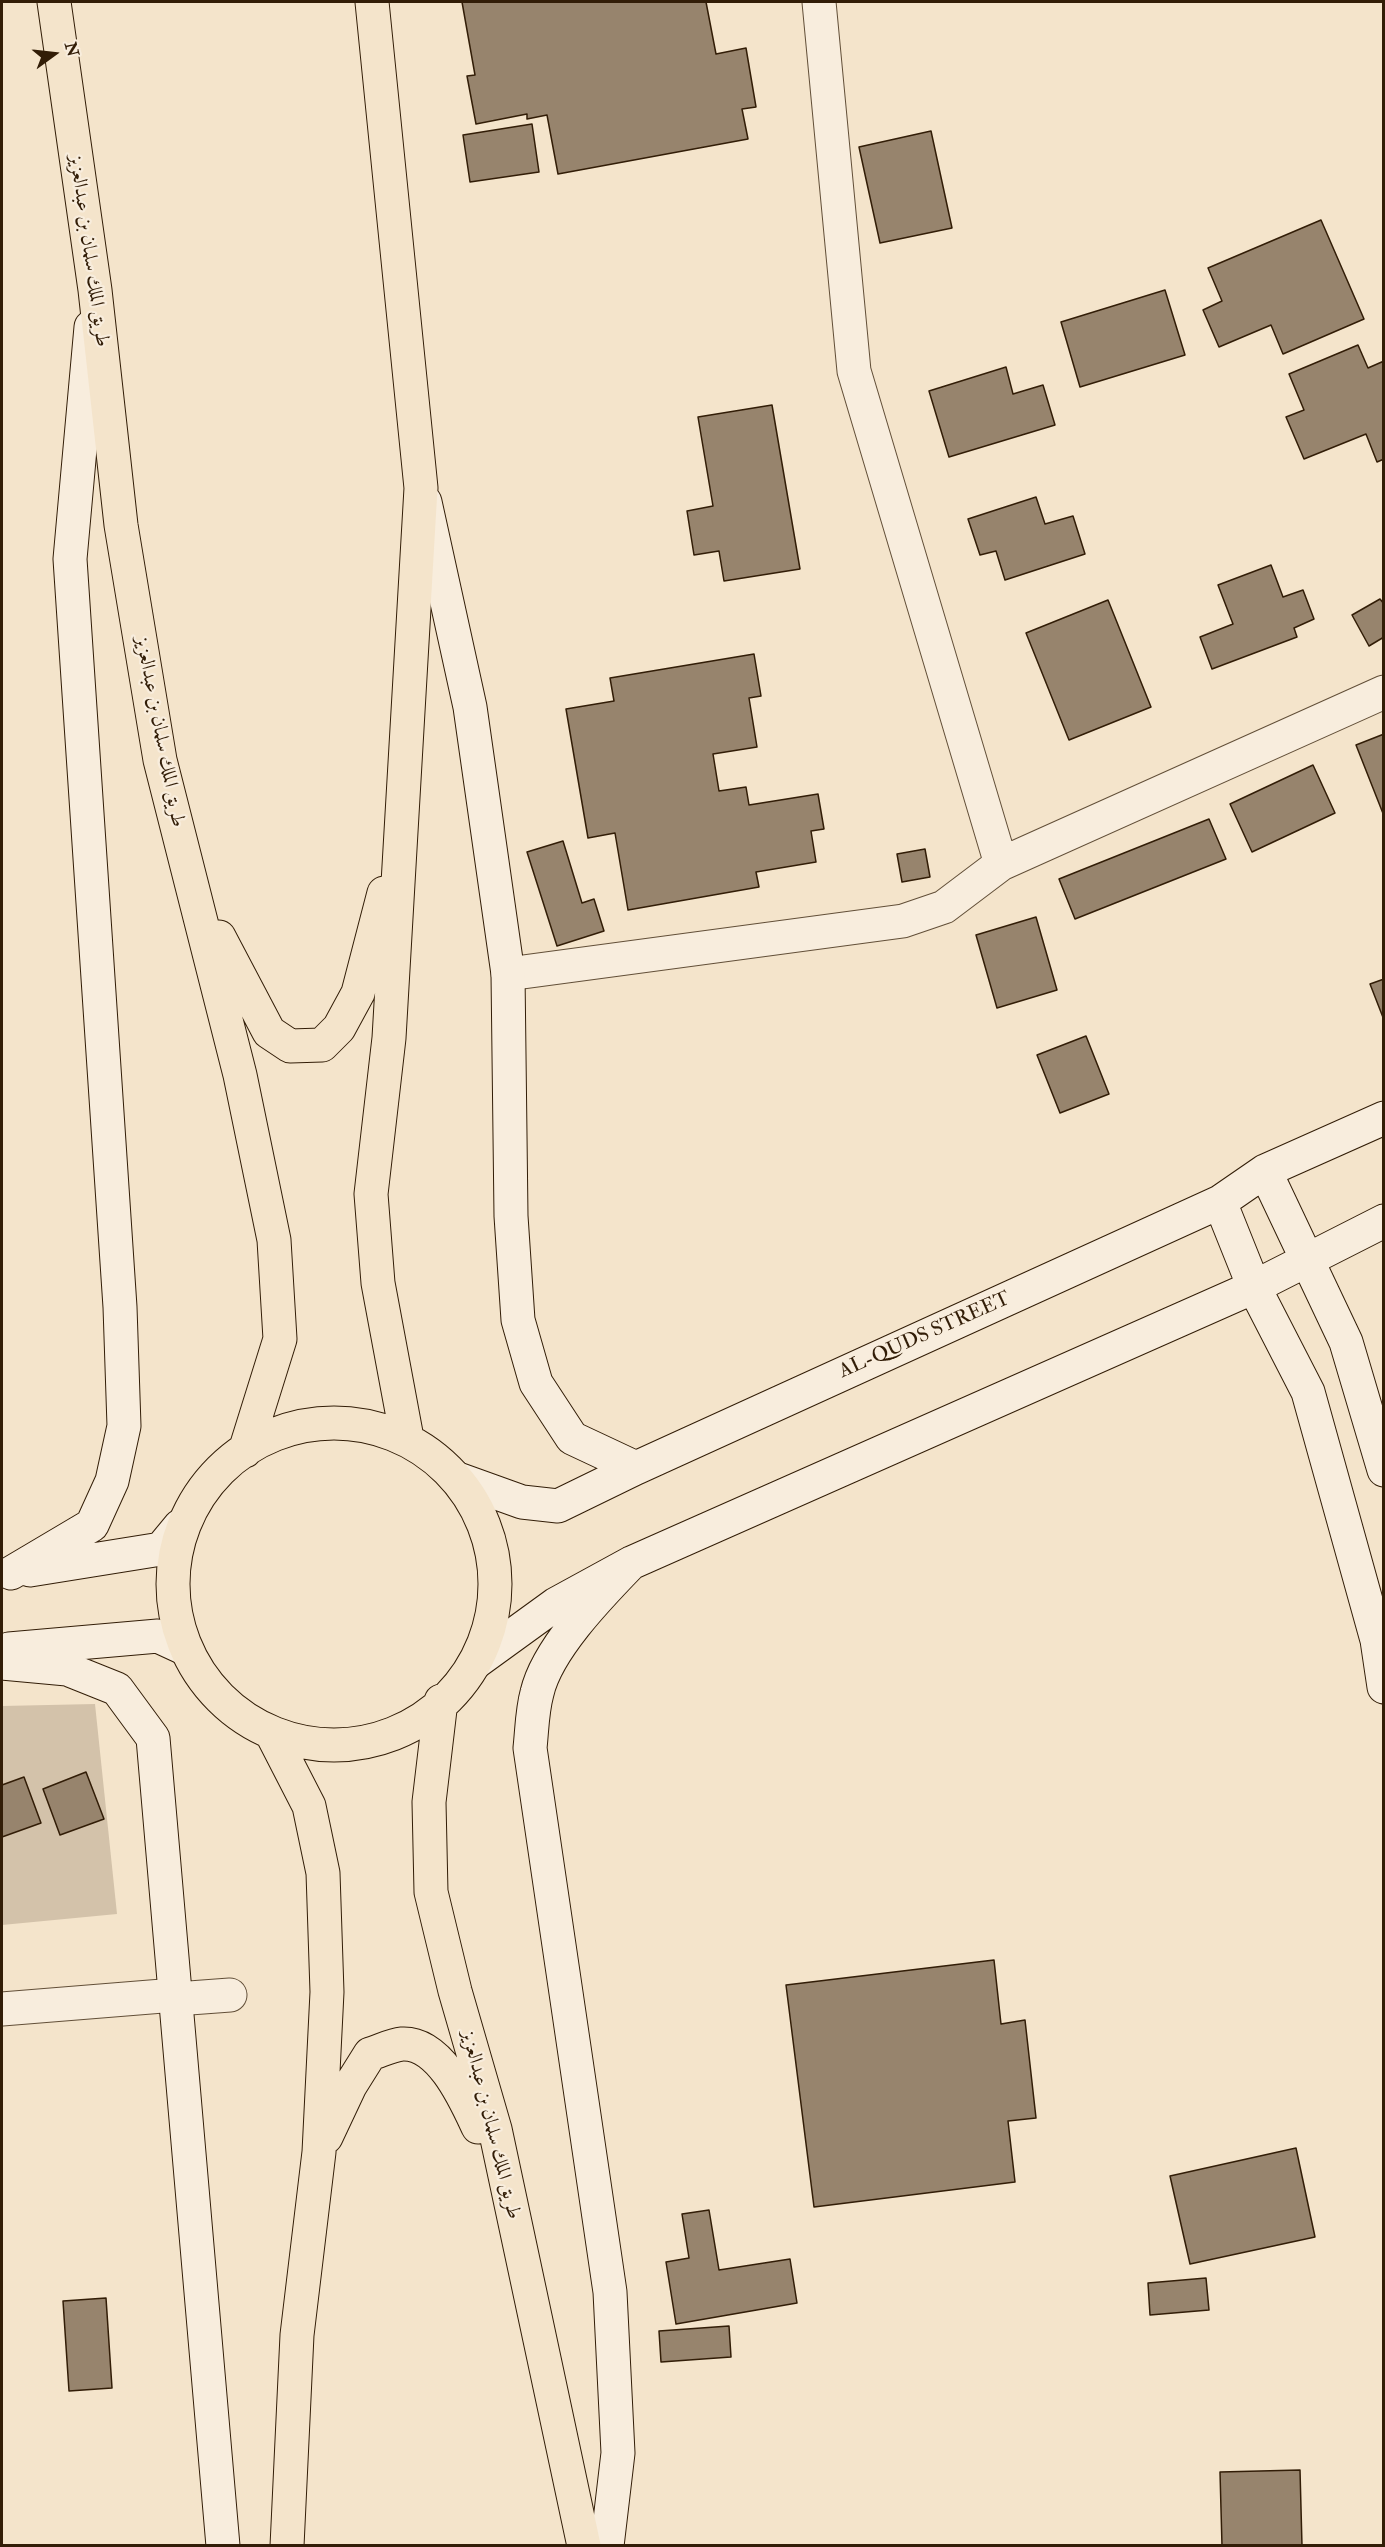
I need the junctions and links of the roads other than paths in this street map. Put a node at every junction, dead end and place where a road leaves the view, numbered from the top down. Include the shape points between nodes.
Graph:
1 (54, 2) edge
2 (372, 2) edge
3 (819, 2) edge
4 (95, 290) junction
5 (421, 488) junction
6 (1383, 692) edge
7 (402, 827) junction
8 (1001, 864) junction
9 (191, 882) junction
10 (508, 974) junction
11 (1383, 1119) edge
12 (1265, 1171) junction
13 (1220, 1202) junction
14 (1383, 1221) edge
15 (1306, 1258) junction
16 (1254, 1287) junction
17 (406, 1433) junction
18 (245, 1451) junction
19 (636, 1468) junction
20 (1383, 1470) edge
21 (458, 1479) junction
22 (180, 1526) junction
23 (631, 1563) junction
24 (6, 1573) edge
25 (184, 1648) junction
26 (2, 1649) edge
27 (476, 1662) junction
28 (2, 1663) edge
29 (1383, 1687) edge
30 (441, 1701) junction
31 (273, 1736) junction
32 (230, 1995) dead end
33 (175, 1997) junction
34 (2, 2009) edge
35 (319, 2152) junction
36 (508, 2188) junction
37 (223, 2546) edge
38 (287, 2546) edge
39 (584, 2546) edge
40 (607, 2546) edge

1 - 4 main road, طريق الملك سلمان بن عبدالعزيز
2 - 5 main road
3 - 8 street via 854,371
4 - 9 main road, طريق الملك سلمان بن عبدالعزيز via 121,525 160,760
4 - 24 street via 70,560 120,1307 124,1426 112,1481 92,1525
5 - 7 main road
5 - 10 street via 470,707
6 - 8 street
7 - 9 main road via 358,993 339,1028 322,1045 290,1046 270,1032
7 - 17 main road via 389,1038 371,1194 378,1283
8 - 10 street via 944,907 903,921
9 - 18 main road, طريق الملك سلمان بن عبدالعزيز via 240,1075 274,1240 280,1340
10 - 19 street via 518,1320 536,1383 572,1438
11 - 12 street, AL-QUDS STREET
12 - 13 street, AL-QUDS STREET
12 - 15 street
13 - 16 street
13 - 19 street, AL-QUDS STREET
14 - 15 street
15 - 16 street
15 - 20 street via 1346,1342
16 - 23 street
16 - 29 street via 1308,1392 1377,1640
17 - 18 main road via 342,1420 288,1426
17 - 21 main road
18 - 22 main road
19 - 21 street, AL-QUDS STREET via 558,1506 522,1502
21 - 27 main road via 483,1520 495,1568 493,1616
22 - 24 street via 161,1549
22 - 25 main road via 172,1556 170,1588
23 - 27 street via 556,1604
23 - 40 street via 590,1606 551,1660 537,1692 530,1748 610,2292 618,2452
25 - 26 street via 158,1636
25 - 31 main road via 205,1685 236,1715
27 - 30 main road
28 - 33 street via 67,1669 117,1689 153,1738
30 - 31 main road via 410,1728 366,1744 319,1746
30 - 36 main road, طريق الملك سلمان بن عبدالعزيز via 429,1802 431,1892
31 - 35 main road via 309,1806 323,1872 327,1992
32 - 33 street
33 - 34 street
33 - 37 street
35 - 36 main road via 370,2054 402,2044 425,2049 461,2090
35 - 38 main road via 297,2335
36 - 39 main road, طريق الملك سلمان بن عبدالعزيز

